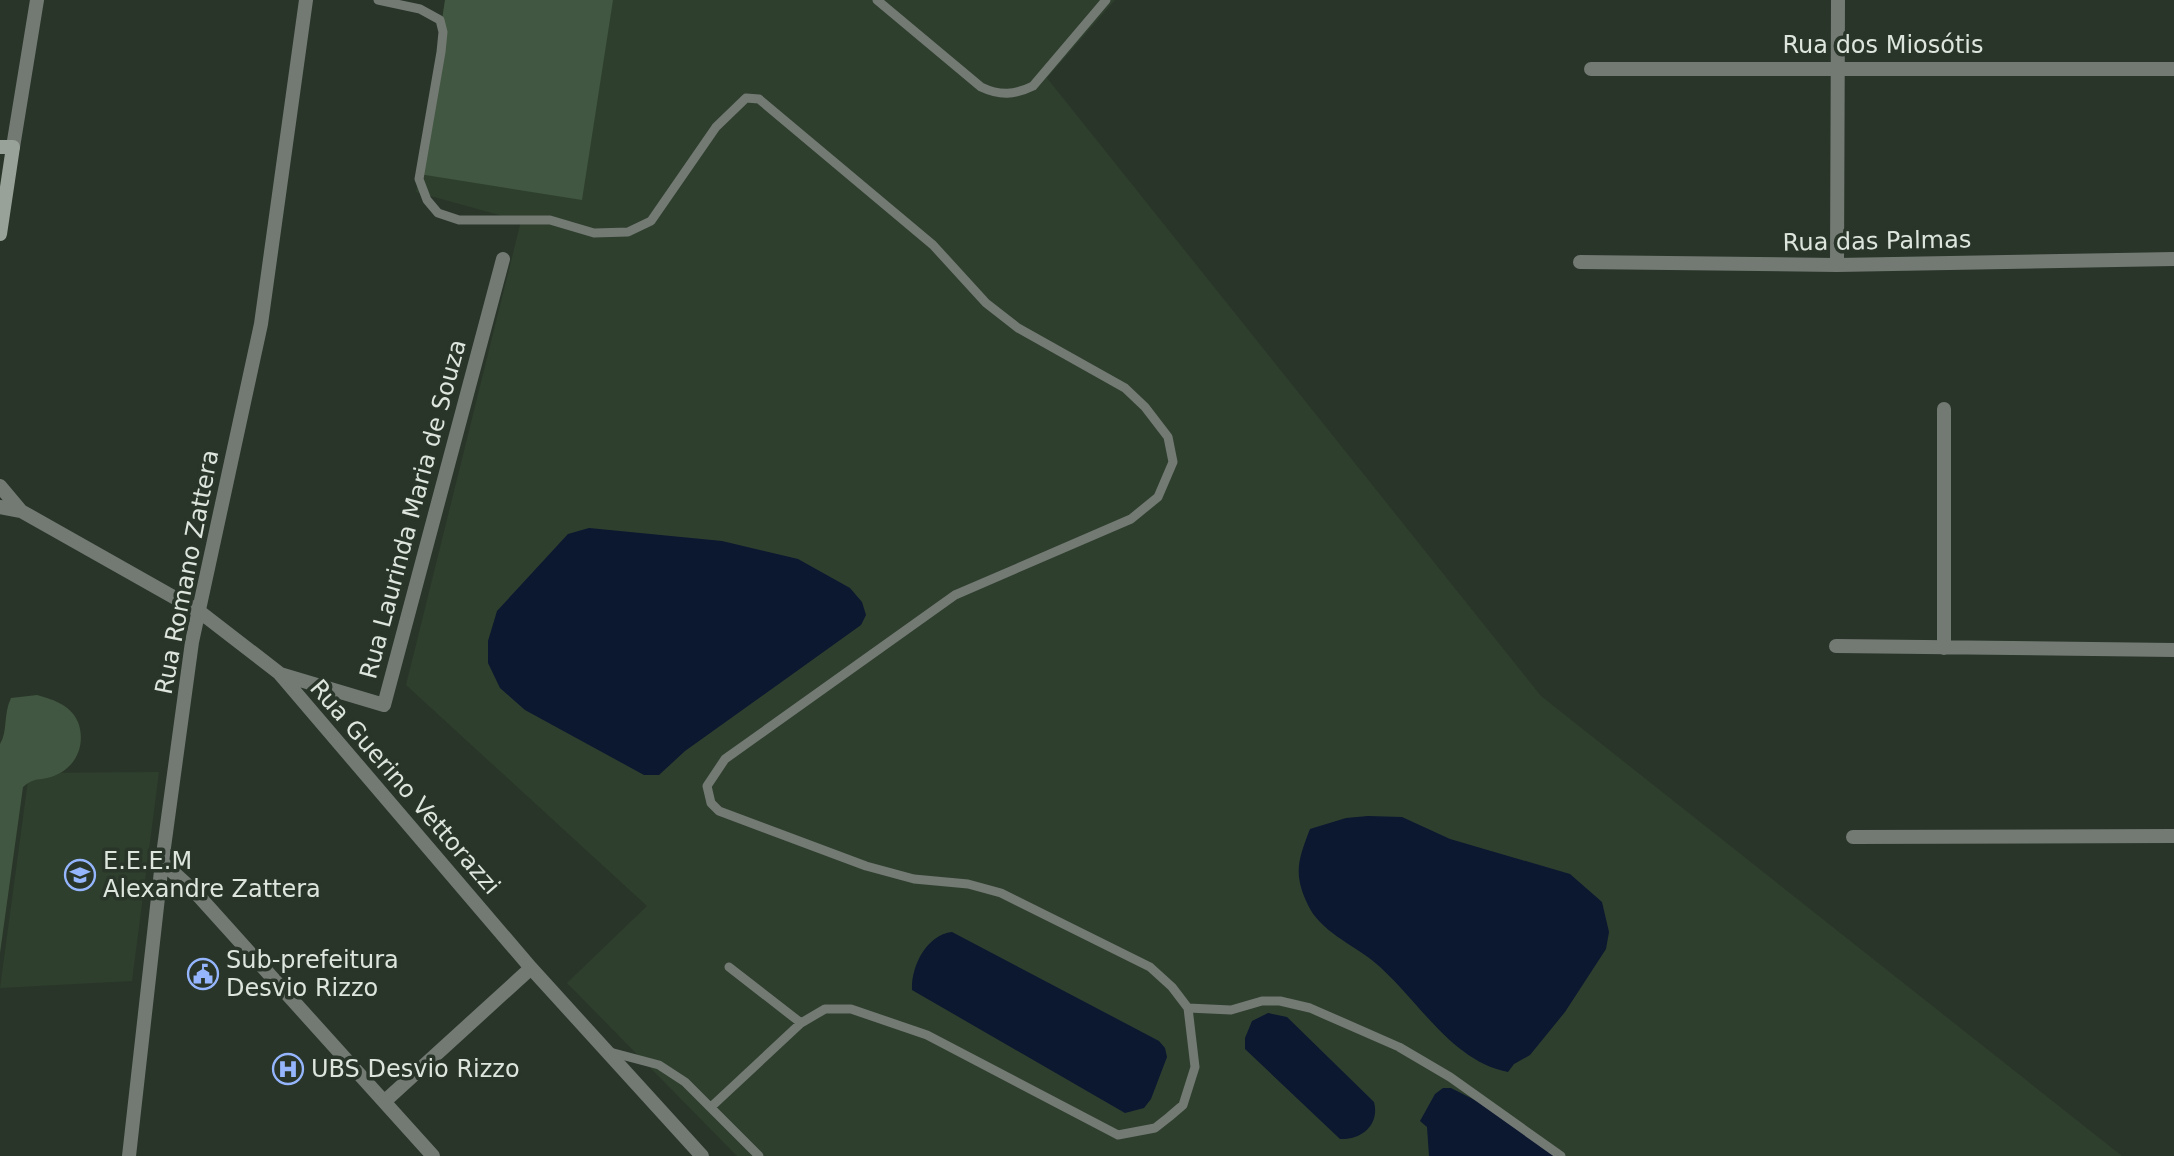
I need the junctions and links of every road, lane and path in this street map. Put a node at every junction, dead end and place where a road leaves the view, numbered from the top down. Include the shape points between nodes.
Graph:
1 (37, 0) edge
2 (306, 0) edge
3 (378, 0) edge
4 (877, 0) edge
5 (1106, 0) edge
6 (1838, 0) edge
7 (1838, 68) junction
8 (1591, 69) dead end
9 (2174, 69) edge
10 (7, 147) edge
11 (0, 234) edge
12 (503, 259) dead end
13 (2174, 259) edge
14 (1580, 262) dead end
15 (1838, 265) junction
16 (1944, 409) dead end
17 (0, 486) edge
18 (0, 507) edge
19 (21, 511) junction
20 (200, 611) junction
21 (1836, 646) dead end
22 (1944, 648) junction
23 (2174, 650) edge
24 (279, 673) junction
25 (2174, 836) edge
26 (1853, 837) dead end
27 (162, 862) junction
28 (729, 967) dead end
29 (531, 968) junction
30 (1188, 1008) junction
31 (801, 1023) junction
32 (610, 1052) junction
33 (385, 1101) junction
34 (711, 1107) junction
35 (129, 1156) edge
36 (433, 1156) edge
37 (702, 1156) edge
38 (758, 1156) edge
39 (1561, 1156) edge

1 - 10 street
2 - 20 street, Rua Romano Zattera via 261,324
3 - 30 lane via 420,9 439,20 443,32 419,179 438,213 459,219 550,219 594,233 628,232 651,221 716,127 746,98 759,99 933,245 986,303 1041,342 1125,388 1145,407 1168,437 1173,463 1158,497 1131,519 955,595 724,758 710,777 708,793 719,811 866,866 914,879 968,884 1036,908 1150,967
4 - 5 lane via 981,87 1016,94 1033,86
6 - 7 street
7 - 8 street, Rua dos Miosótis
7 - 9 street, Rua dos Miosótis
7 - 15 street
10 - 11 street
12 - 24 street, Rua Laurinda Maria de Souza via 384,705
13 - 15 street, Rua das Palmas
14 - 15 street, Rua das Palmas
16 - 22 street
17 - 19 street, Rua Guerino Vettorazzi
18 - 19 street, Rua Guerino Vettorazzi
19 - 20 street, Rua Guerino Vettorazzi
20 - 24 street, Rua Guerino Vettorazzi
20 - 27 street, Rua Romano Zattera
21 - 22 street
22 - 23 street
24 - 29 street, Rua Guerino Vettorazzi
25 - 26 street
27 - 33 street via 196,893
27 - 35 street, Rua Romano Zattera
28 - 31 lane
29 - 32 street, Rua Guerino Vettorazzi
29 - 33 street
30 - 31 lane via 1195,1068 1183,1105 1155,1128 1118,1135 927,1035 886,1019 851,1009 825,1009
30 - 39 lane via 1231,1010 1280,1001 1310,1009 1399,1047 1450,1077
31 - 34 lane
32 - 34 lane via 659,1065
32 - 37 street, Rua Guerino Vettorazzi
33 - 36 street
34 - 38 lane

